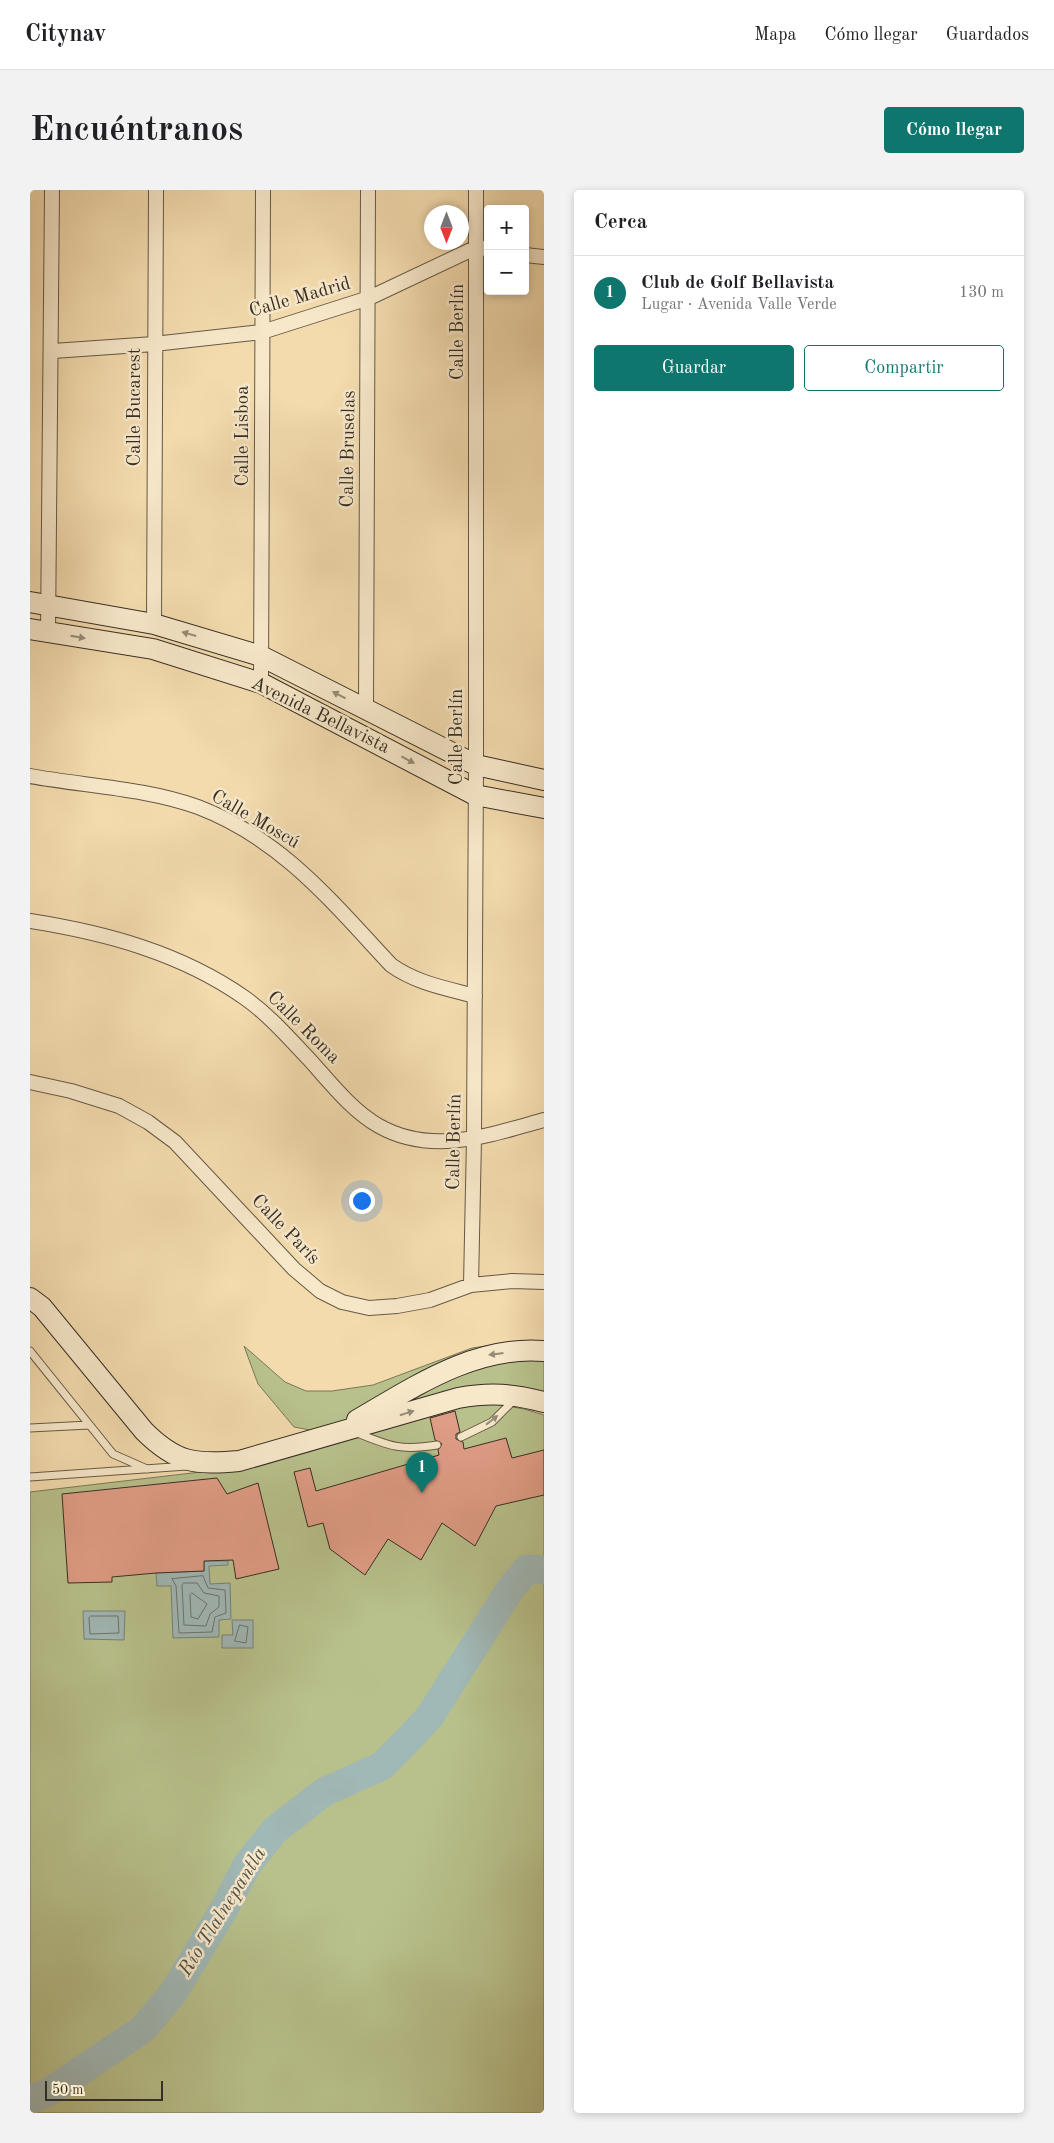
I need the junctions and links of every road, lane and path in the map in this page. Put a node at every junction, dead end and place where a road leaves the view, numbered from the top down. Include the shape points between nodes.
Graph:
1 (52, 190) edge
2 (156, 190) edge
3 (263, 190) edge
4 (368, 190) edge
5 (476, 190) edge
6 (482, 248) edge
7 (529, 255) edge
8 (544, 258) edge
9 (369, 298) junction
10 (262, 332) junction
11 (154, 344) junction
12 (52, 351) junction
13 (39, 603) edge
14 (154, 624) junction
15 (39, 630) edge
16 (261, 656) junction
17 (261, 683) junction
18 (366, 709) junction
19 (476, 766) junction
20 (30, 776) edge
21 (544, 780) edge
22 (475, 795) junction
23 (544, 808) edge
24 (30, 921) edge
25 (475, 996) junction
26 (30, 1082) edge
27 (544, 1120) edge
28 (474, 1139) junction
29 (544, 1282) edge
30 (471, 1285) junction
31 (30, 1298) edge
32 (30, 1351) edge
33 (544, 1351) edge
34 (518, 1396) junction
35 (544, 1402) edge
36 (89, 1425) junction
37 (30, 1428) edge
38 (350, 1430) junction
39 (327, 1437) junction
40 (462, 1437) dead end
41 (437, 1446) dead end
42 (210, 1464) junction
43 (150, 1470) junction
44 (30, 1477) edge

1 - 12 street
2 - 11 street, Calle Bucarest
3 - 10 street, Calle Lisboa
4 - 9 street, Calle Bruselas
5 - 6 street, Calle Berlín
6 - 9 street, Calle Madrid
6 - 19 street, Calle Berlín
7 - 8 street
9 - 10 street, Calle Madrid
9 - 18 street, Calle Bruselas
10 - 11 street, Calle Madrid
10 - 16 street, Calle Lisboa
11 - 12 street, Calle Madrid
11 - 14 street, Calle Bucarest
12 - 13 street
13 - 14 street, Avenida Bellavista
13 - 15 street
16 -> 14 street, Avenida Bellavista
15 -> 17 street, Avenida Bellavista via 153,649
16 - 17 street, Calle Lisboa
18 -> 16 street, Avenida Bellavista
17 -> 22 street, Avenida Bellavista
18 - 19 street, Avenida Bellavista
19 - 21 street, Avenida Bellavista
19 - 22 street, Calle Berlín
20 - 25 street, Calle Moscú via 150,795 198,808 232,824 273,847 299,868 406,976
22 - 23 street, Avenida Bellavista
22 - 25 street, Calle Berlín
24 - 28 street, Calle Roma via 120,938 216,978 277,1025 352,1105 379,1126 412,1139 443,1142
25 - 28 street, Calle Berlín
26 - 30 street, Calle París via 119,1106 148,1122 176,1142 294,1269 320,1291 342,1302 370,1308 397,1306 430,1300
27 - 28 street, Calle Roma
28 - 30 street, Calle Berlín
29 - 30 street, Calle París
31 - 42 street via 42,1307 161,1448 186,1460
32 - 36 lane
33 -> 39 street via 486,1355 420,1384
34 - 35 street
38 -> 34 street via 458,1398 488,1393
40 -> 34 lane via 492,1422
36 - 37 lane
36 - 43 lane via 113,1454
38 - 39 street
38 - 41 lane via 410,1450
39 - 42 street via 239,1461
42 - 43 lane
43 - 44 lane

